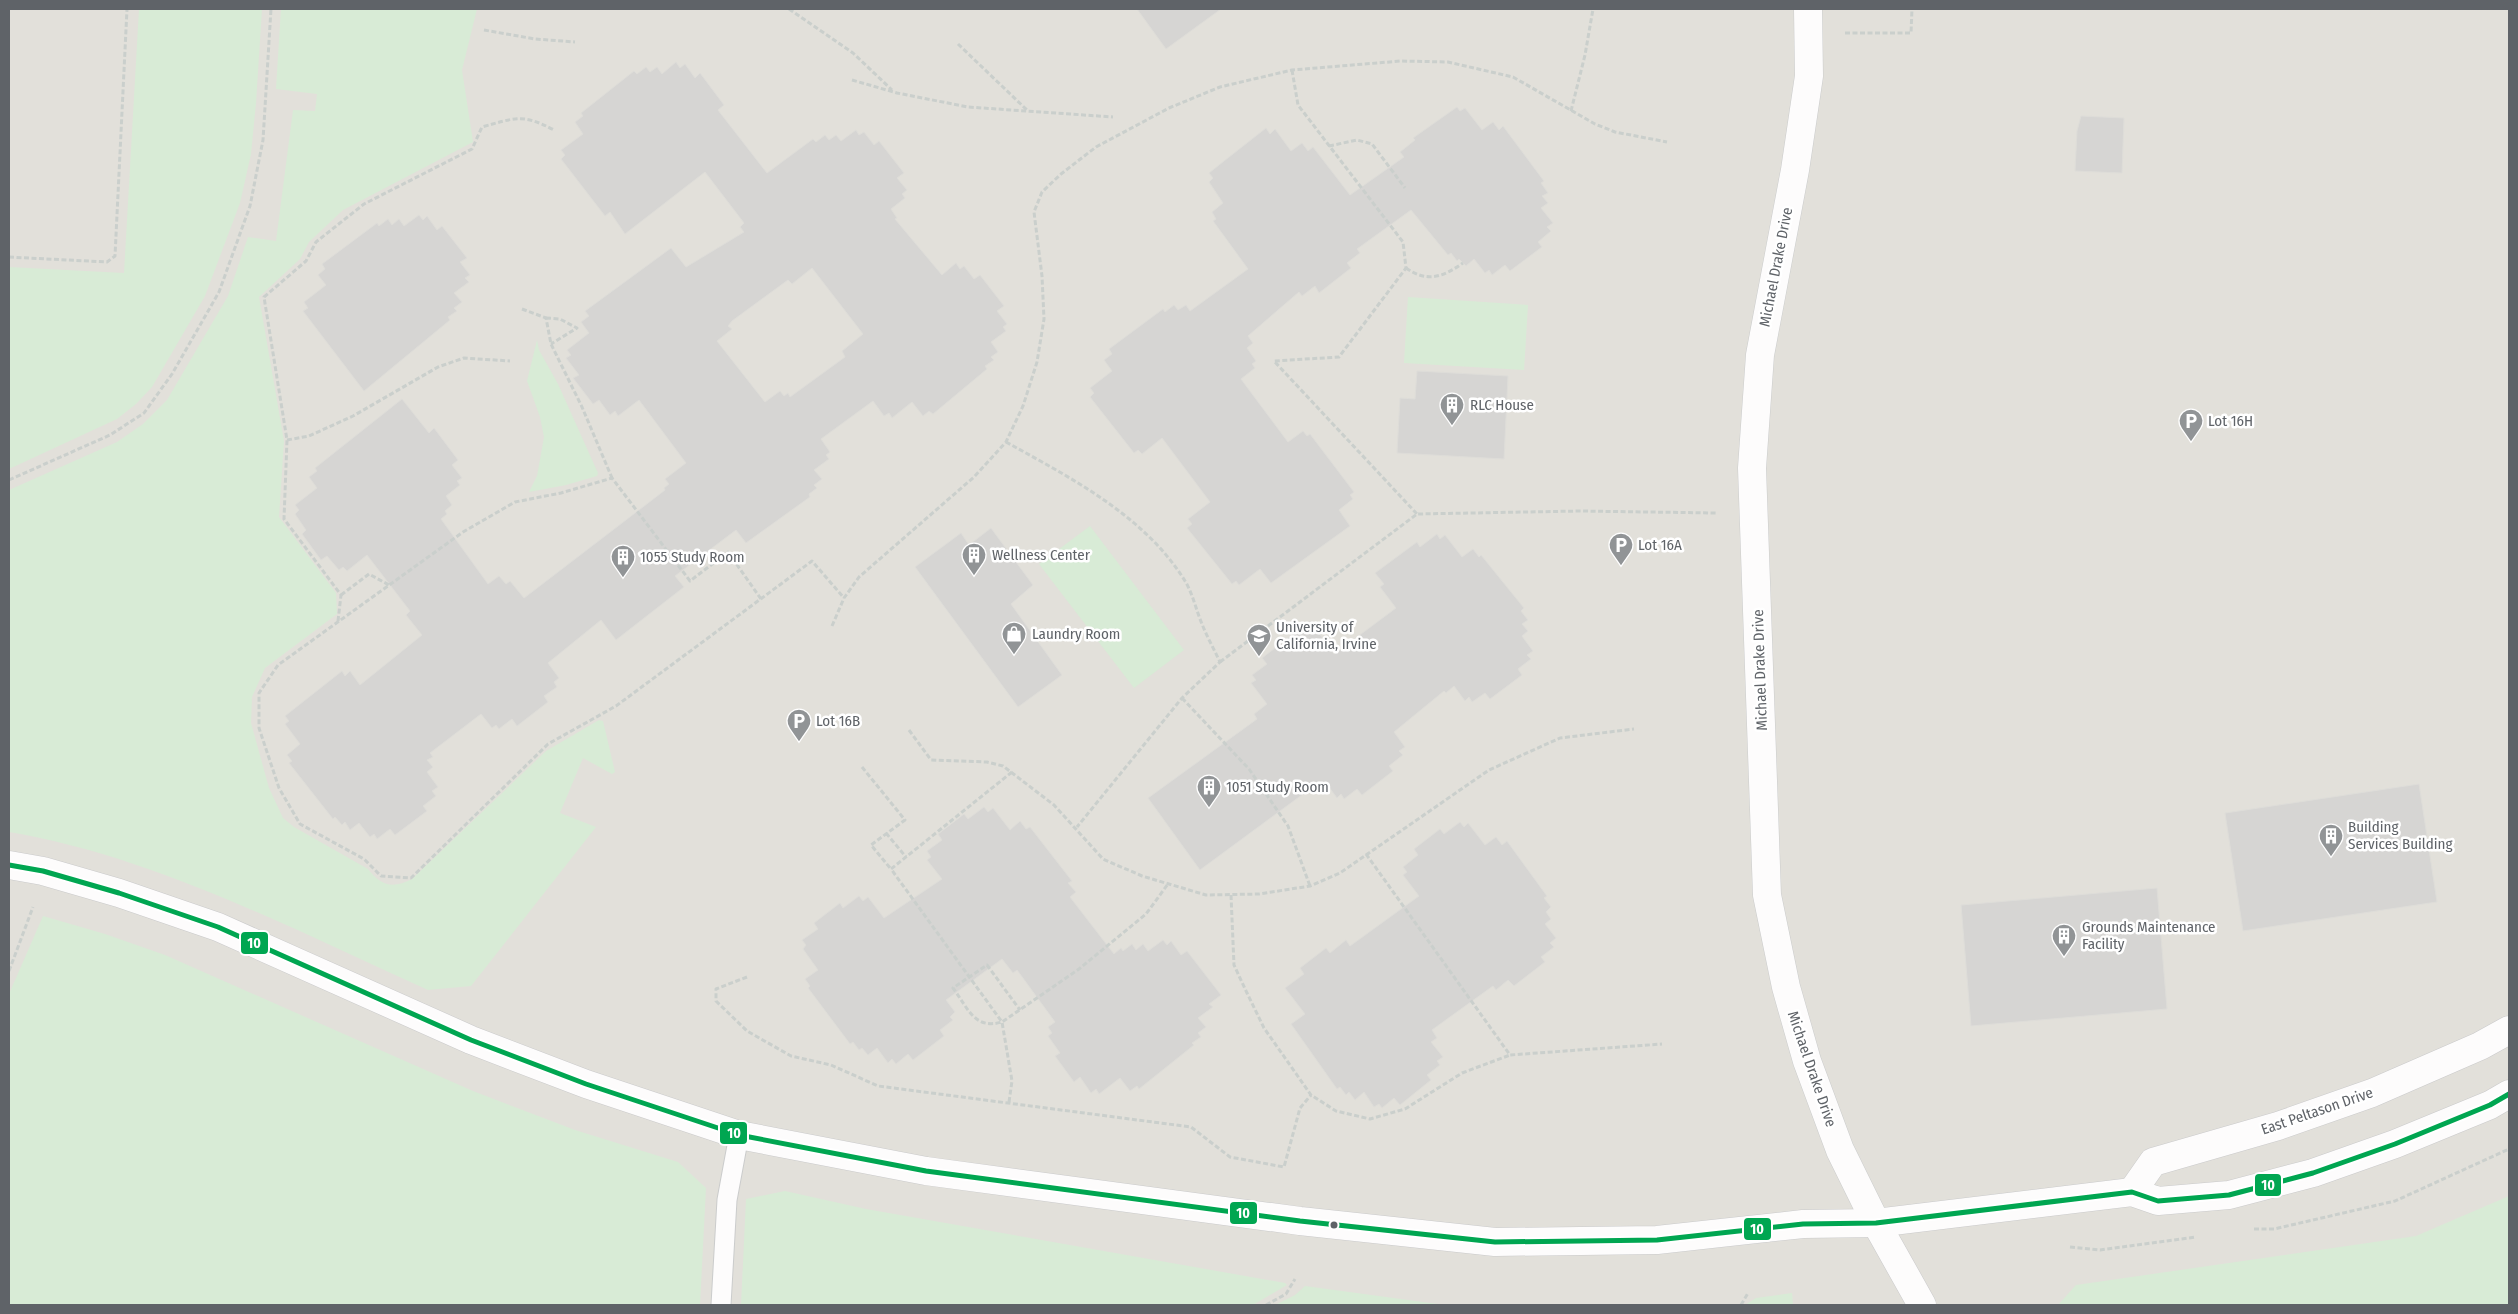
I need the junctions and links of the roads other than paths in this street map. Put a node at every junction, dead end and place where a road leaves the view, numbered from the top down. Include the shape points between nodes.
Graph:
1 (1808, 9) edge
2 (9, 865) edge
3 (2509, 1030) edge
4 (2509, 1094) edge
5 (739, 1135) junction
6 (2132, 1192) junction
7 (1876, 1223) junction
8 (721, 1305) edge
9 (1922, 1305) edge

1 - 7 street, Michael Drake Drive via 1809,76 1795,170 1760,354 1752,468 1767,895 1786,987 1807,1061 1840,1150
2 - 5 street via 43,871 119,893 218,927 471,1040 586,1084
3 - 6 street, East Peltason Drive via 2372,1093 2278,1126 2153,1162
4 - 6 street via 2395,1144 2313,1173 2229,1195 2158,1201
5 - 7 street via 936,1172 1300,1221 1495,1242 1657,1240 1803,1224
5 - 8 lane via 727,1200
6 - 7 street
7 - 9 street, Michael Drake Drive

